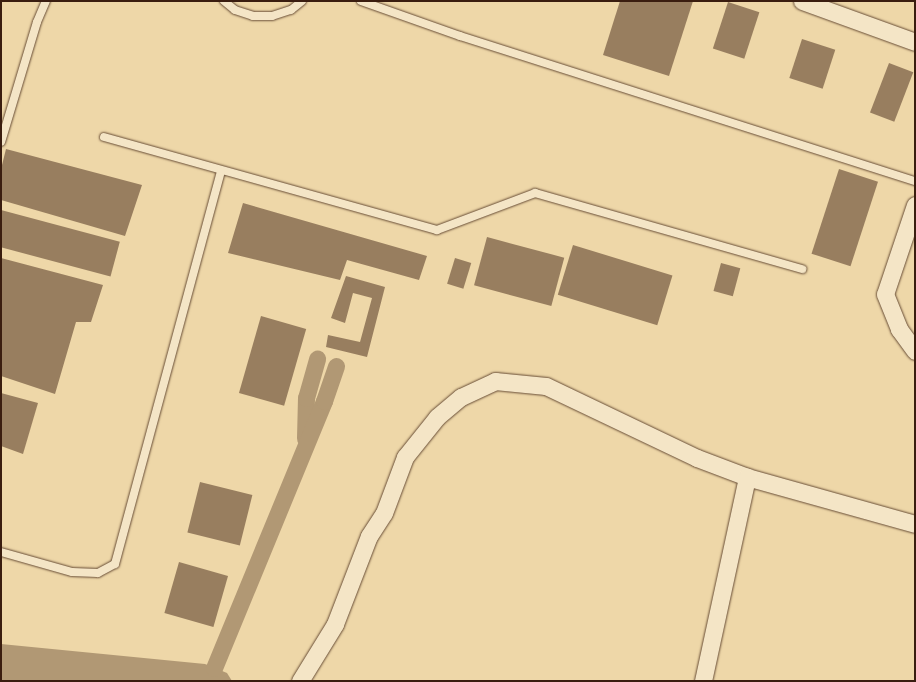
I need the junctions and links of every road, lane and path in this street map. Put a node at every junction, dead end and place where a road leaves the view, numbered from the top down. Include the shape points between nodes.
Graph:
1 (46, 1) edge
2 (224, 1) edge
3 (302, 1) edge
4 (361, 1) edge
5 (802, 1) edge
6 (374, 4) edge
7 (915, 42) edge
8 (104, 137) dead end
9 (1, 142) edge
10 (221, 171) junction
11 (915, 181) edge
12 (915, 205) edge
13 (802, 270) dead end
14 (915, 351) edge
15 (747, 477) junction
16 (915, 524) edge
17 (1, 552) edge
18 (300, 681) edge
19 (703, 681) edge

1 - 9 lane via 37,22
2 - 3 lane via 235,10 253,16 272,16 290,10
4 - 6 lane
5 - 7 street
6 - 11 lane
8 - 10 lane
10 - 13 lane via 437,230 535,193
10 - 17 lane via 115,564 98,573 72,572
12 - 14 street via 885,294 900,329
15 - 16 street
15 - 18 street via 696,458 546,386 495,381 461,397 437,417 405,457 384,513 369,536 335,624
15 - 19 street

